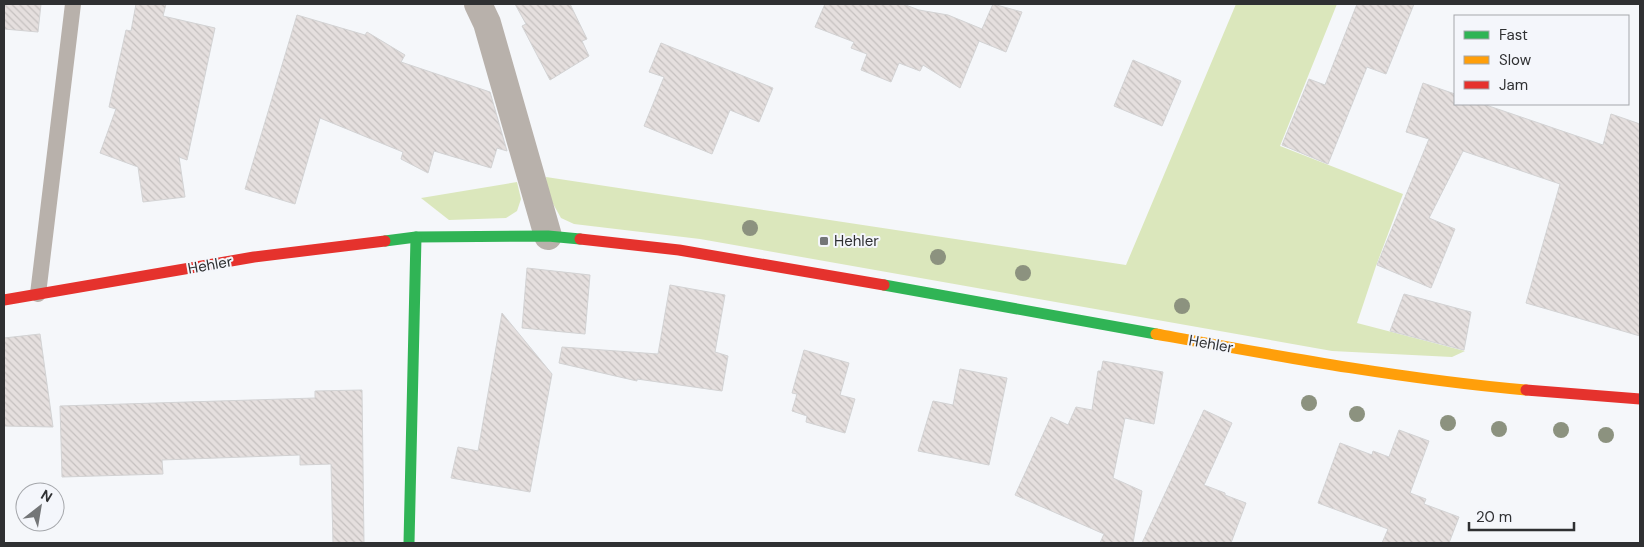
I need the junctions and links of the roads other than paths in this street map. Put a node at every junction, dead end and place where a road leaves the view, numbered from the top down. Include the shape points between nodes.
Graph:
1 (73, 4) edge
2 (478, 4) edge
3 (548, 236) junction
4 (416, 237) junction
5 (38, 294) junction
6 (4, 300) edge
7 (1640, 399) edge
8 (410, 543) edge

1 - 5 lane
2 - 3 street via 487,22
3 - 4 main road, Hehler
3 - 7 main road, Hehler via 679,250 1282,357 1483,386
4 - 5 main road, Hehler via 254,257
4 - 8 main road
5 - 6 main road, Hehler

